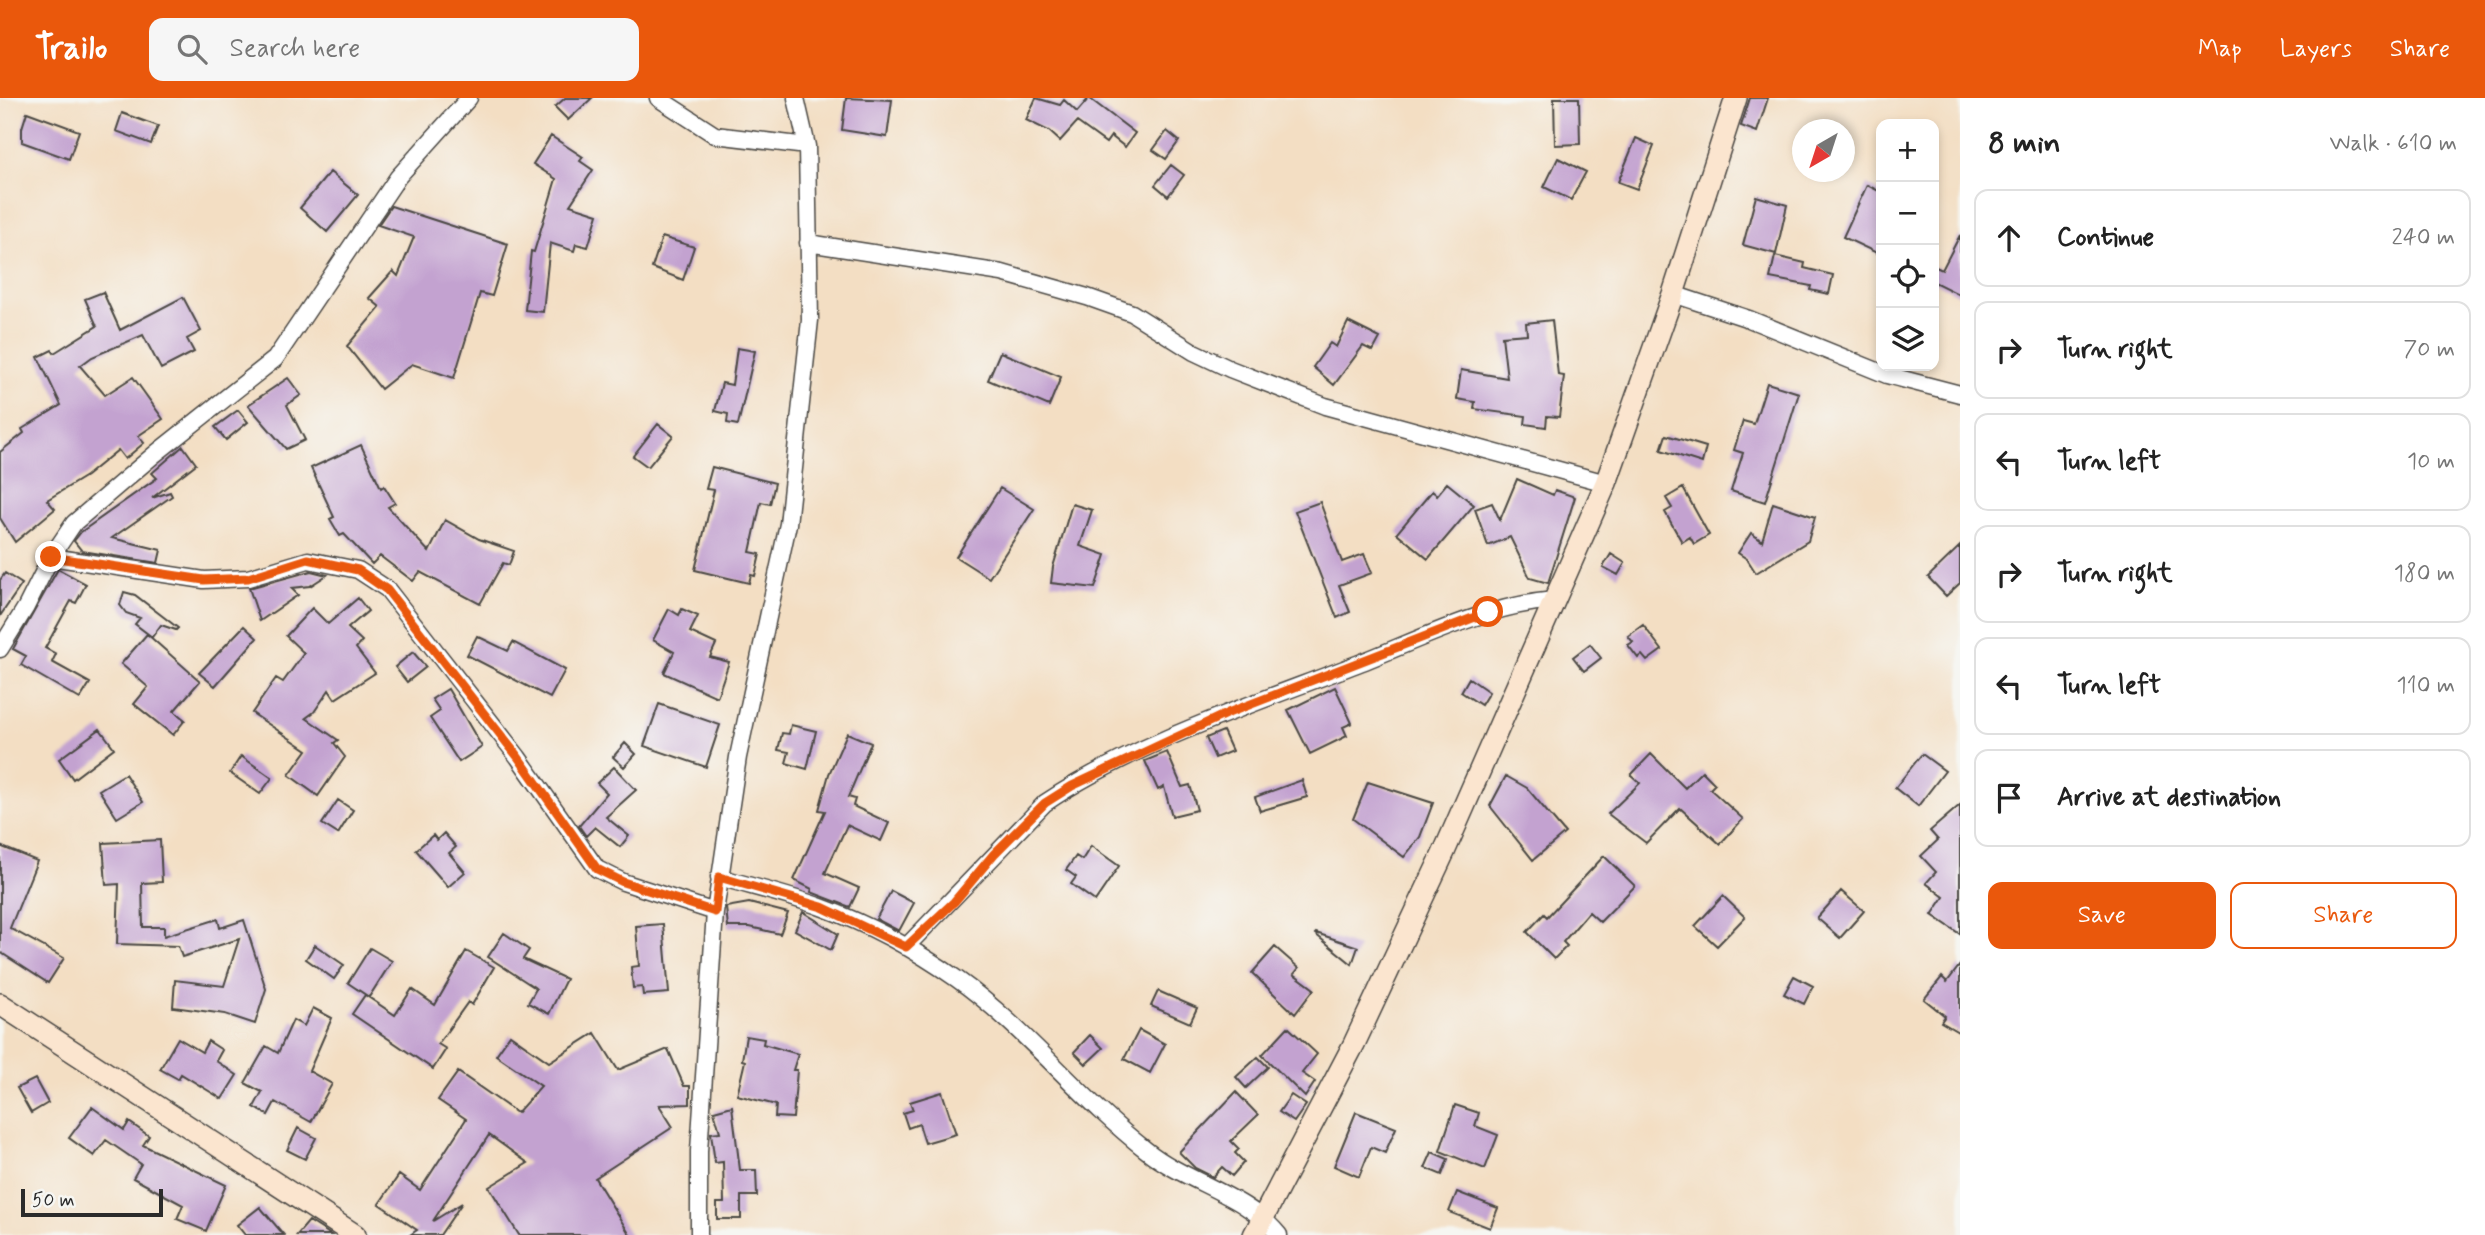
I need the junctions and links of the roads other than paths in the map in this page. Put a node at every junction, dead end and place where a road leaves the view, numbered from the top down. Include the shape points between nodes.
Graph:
1 (469, 98) edge
2 (658, 98) edge
3 (796, 98) edge
4 (1736, 98) edge
5 (807, 146) junction
6 (808, 243) junction
7 (1673, 294) junction
8 (1960, 394) edge
9 (1606, 483) junction
10 (51, 557) junction
11 (1554, 600) junction
12 (0, 649) edge
13 (719, 877) junction
14 (715, 912) junction
15 (906, 947) junction
16 (0, 1004) edge
17 (1259, 1226) edge
18 (355, 1235) edge
19 (699, 1235) edge
20 (1279, 1235) edge

1 - 10 street via 398,177 275,359 74,523
2 - 5 street via 716,135
3 - 5 street
4 - 7 main road
5 - 6 street
6 - 9 street via 1002,273 1087,297 1132,313 1230,369 1325,406
6 - 13 street via 810,320 788,524 738,757
7 - 8 street via 1887,374
7 - 9 main road
9 - 11 main road
10 - 12 street
10 - 14 street via 204,580 248,578 308,559 337,563 373,578 471,696 597,869
11 - 15 street via 1488,612 1228,713 1072,786 1045,803
11 - 17 main road via 1354,1044
13 - 14 street
13 - 15 street via 822,907
14 - 19 street via 699,1151
15 - 17 street via 958,980 1007,1021 1146,1150
16 - 18 main road
17 - 20 street

